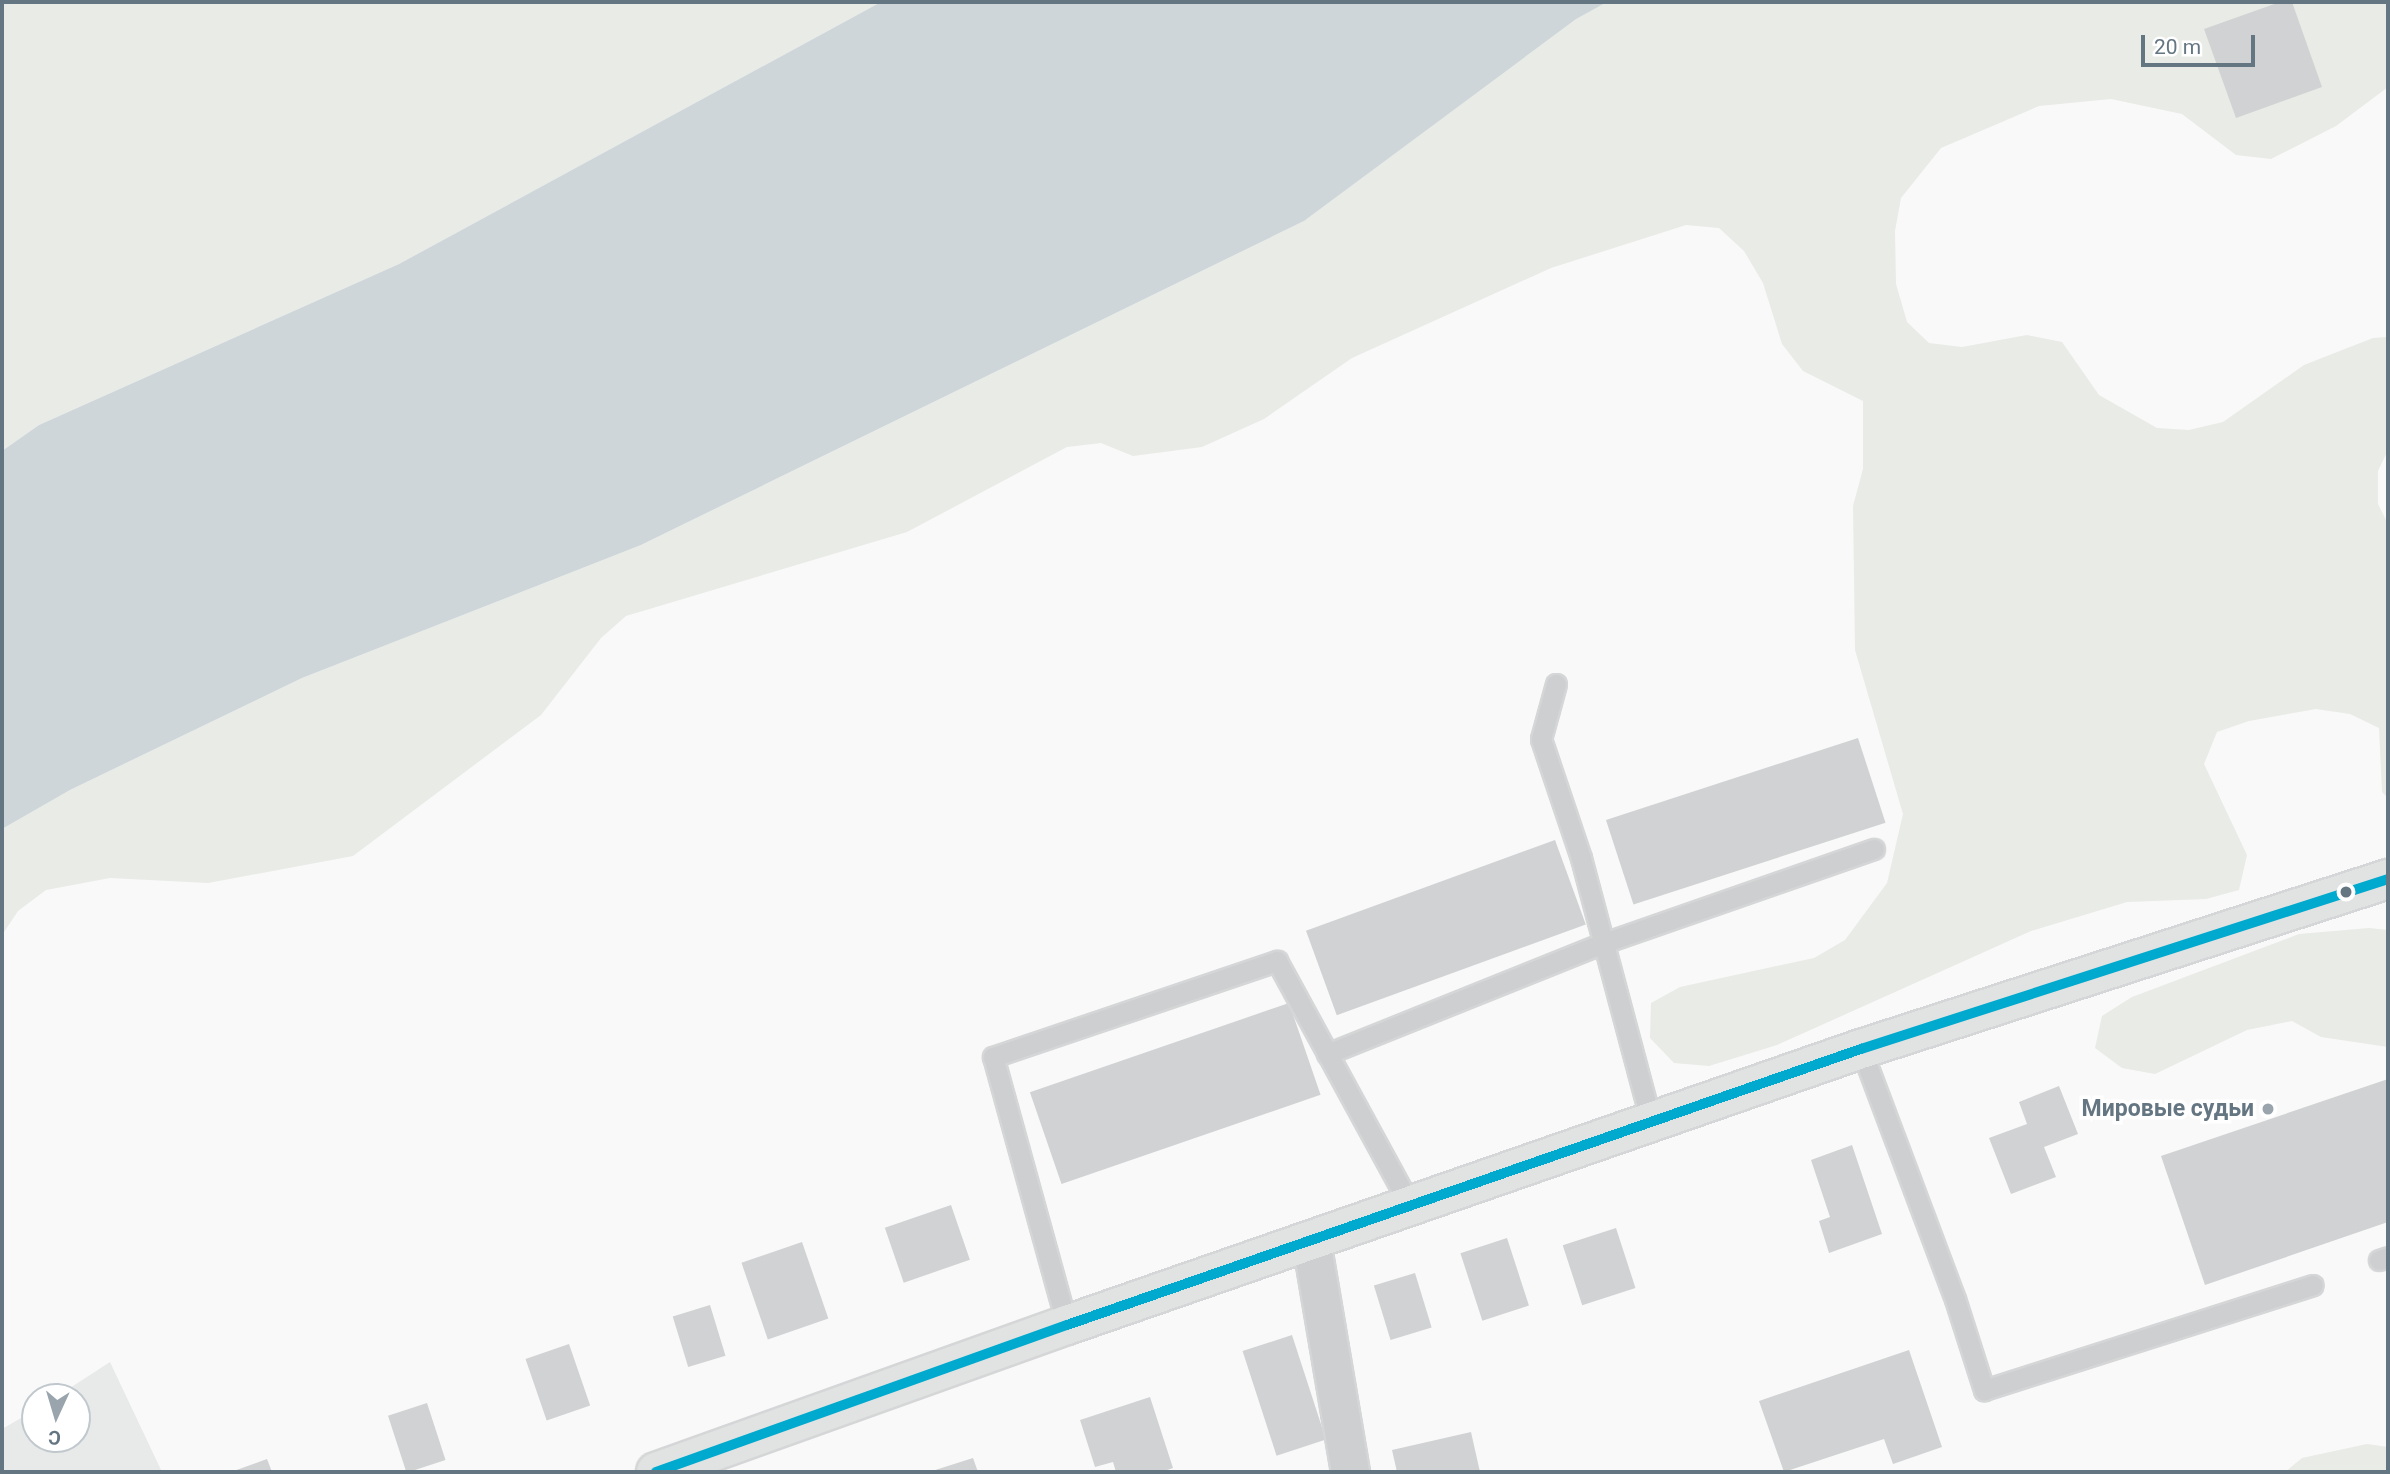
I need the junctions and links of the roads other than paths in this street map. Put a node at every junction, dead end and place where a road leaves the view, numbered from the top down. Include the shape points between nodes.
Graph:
1 (1556, 684) dead end
2 (1874, 849) dead end
3 (2388, 879) edge
4 (1601, 944) junction
5 (1861, 1049) junction
6 (1327, 1054) junction
7 (1651, 1122) junction
8 (1411, 1207) junction
9 (1311, 1241) junction
10 (2313, 1285) dead end
11 (1067, 1325) junction
12 (656, 1472) edge
13 (1350, 1472) edge

1 - 4 lane via 1541,739 1581,858
2 - 4 lane
3 - 5 main road
4 - 6 lane
4 - 7 lane
5 - 7 main road
5 - 10 lane via 1955,1299 1984,1390
6 - 8 lane
6 - 11 lane via 1277,961 993,1057
7 - 8 main road
8 - 9 main road
9 - 11 main road
9 - 13 street
11 - 12 main road

